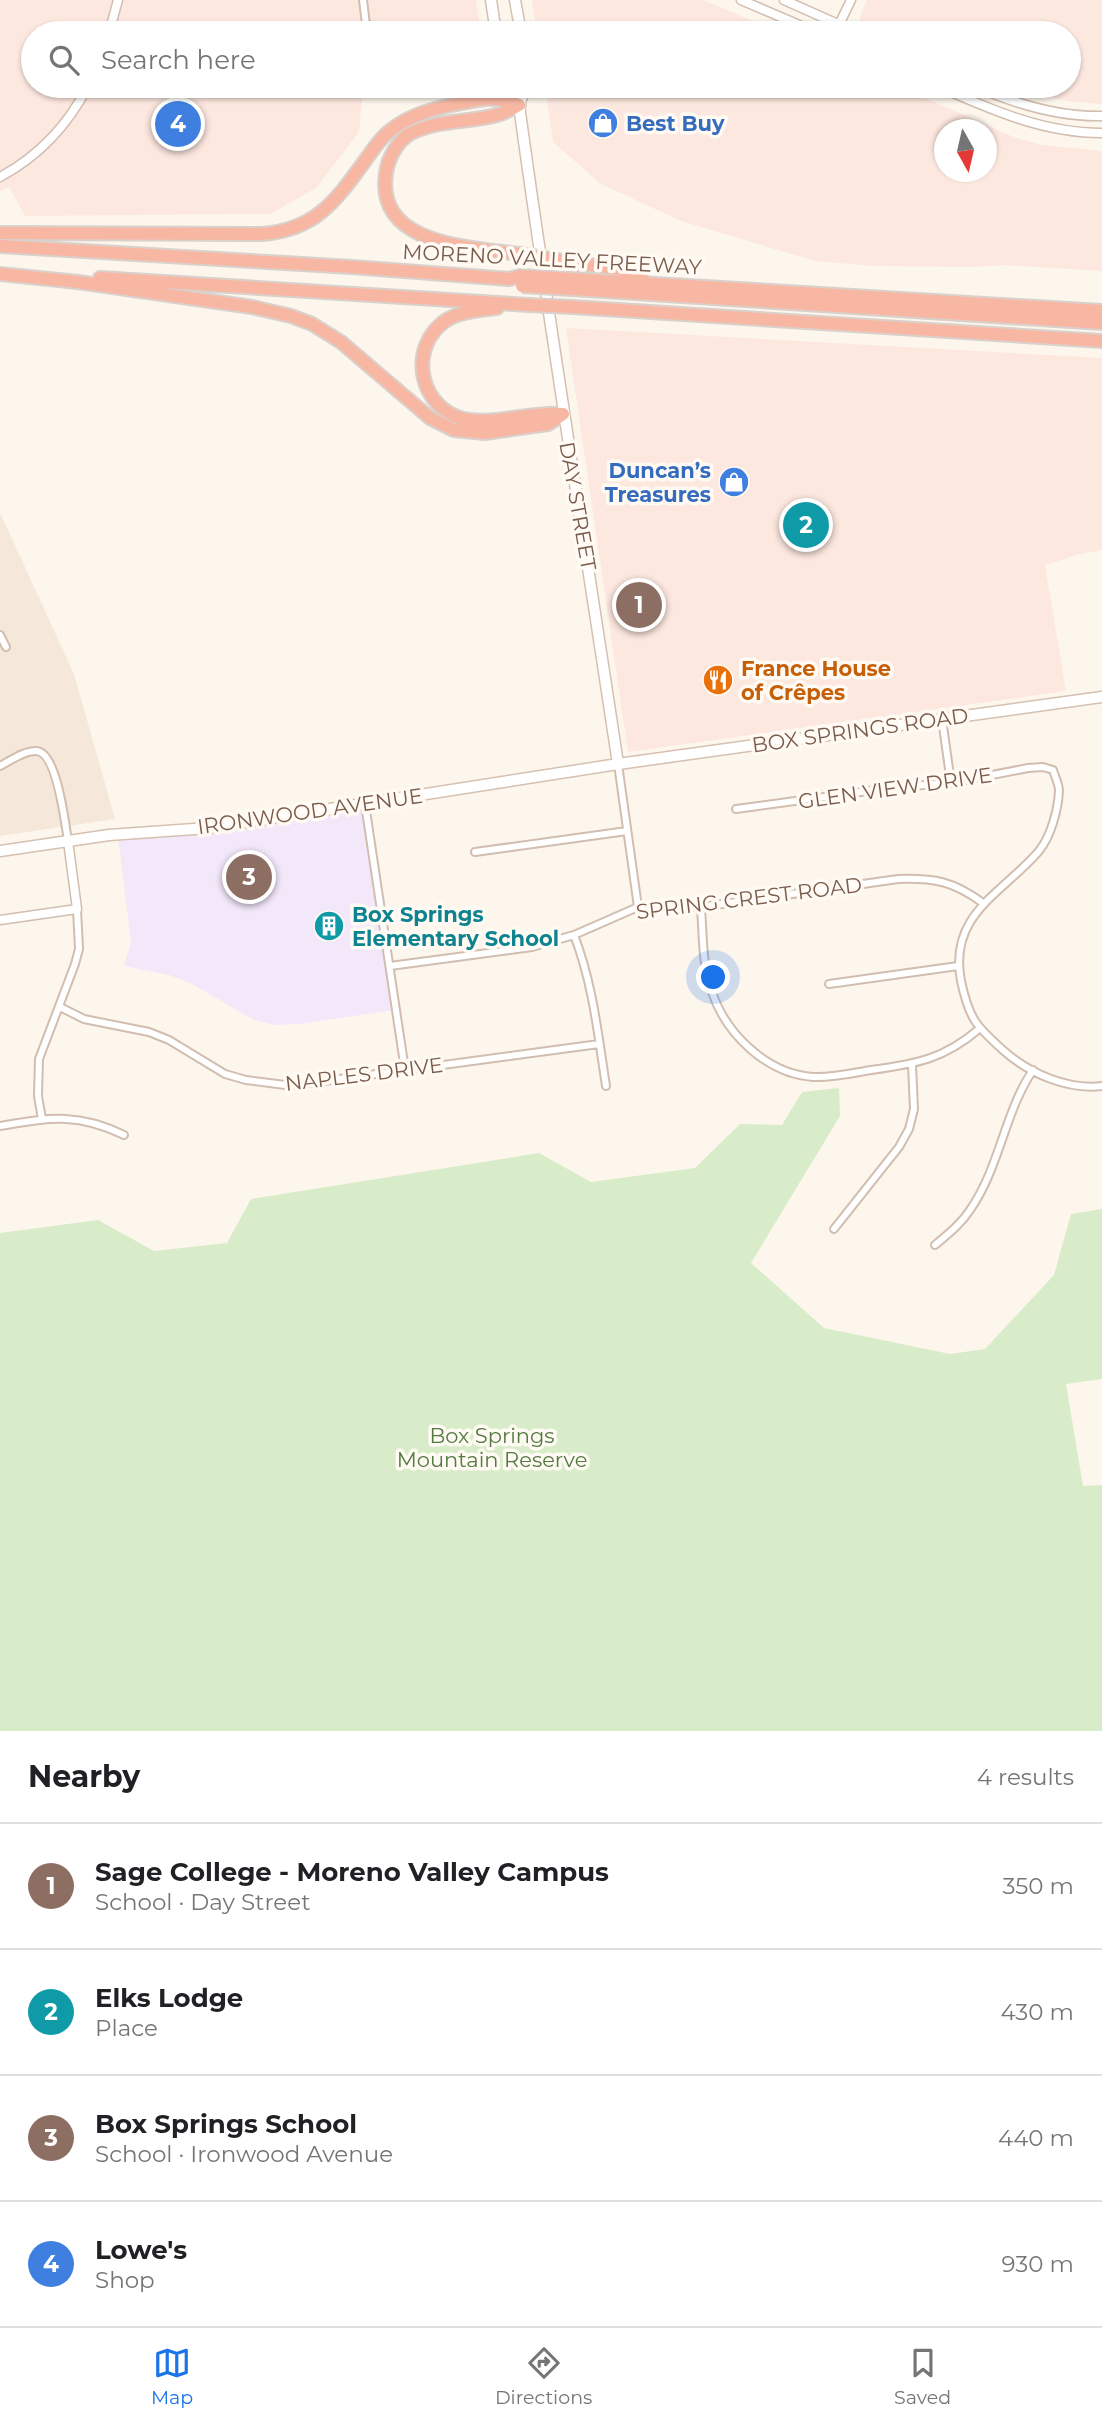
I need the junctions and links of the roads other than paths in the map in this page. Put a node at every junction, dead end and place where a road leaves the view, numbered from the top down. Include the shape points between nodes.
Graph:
1 (118, 0) edge
2 (363, 0) edge
3 (491, 0) edge
4 (515, 0) edge
5 (741, 0) edge
6 (784, 0) edge
7 (851, 0) edge
8 (112, 21) edge
9 (366, 21) edge
10 (494, 21) edge
11 (519, 21) edge
12 (790, 21) edge
13 (823, 21) edge
14 (842, 21) edge
15 (81, 98) edge
16 (490, 98) edge
17 (499, 98) edge
18 (515, 98) edge
19 (522, 98) edge
20 (966, 98) edge
21 (1007, 98) edge
22 (519, 105) junction
23 (1102, 116) edge
24 (1102, 133) edge
25 (0, 177) edge
26 (0, 233) edge
27 (0, 246) edge
28 (0, 273) edge
29 (653, 283) junction
30 (571, 284) junction
31 (525, 304) junction
32 (1102, 311) edge
33 (1102, 323) edge
34 (1102, 341) edge
35 (563, 414) junction
36 (0, 635) edge
37 (6, 647) dead end
38 (1102, 697) edge
39 (942, 718) junction
40 (618, 764) junction
41 (0, 766) edge
42 (951, 783) junction
43 (365, 804) junction
44 (736, 810) dead end
45 (627, 831) junction
46 (68, 841) junction
47 (0, 851) edge
48 (475, 852) dead end
49 (983, 903) junction
50 (638, 907) junction
51 (701, 907) junction
52 (77, 909) junction
53 (0, 920) edge
54 (574, 935) junction
55 (958, 966) junction
56 (390, 967) junction
57 (829, 984) dead end
58 (60, 1007) junction
59 (979, 1029) junction
60 (599, 1044) junction
61 (912, 1065) junction
62 (405, 1070) junction
63 (1033, 1070) junction
64 (606, 1086) dead end
65 (1102, 1086) edge
66 (42, 1119) junction
67 (0, 1126) edge
68 (124, 1135) dead end
69 (834, 1229) dead end
70 (935, 1245) dead end

1 - 8 street
2 - 9 street
3 - 10 main road
4 - 11 main road
5 - 12 street
6 - 13 street
7 - 14 street
15 - 25 street via 53,138
16 - 26 highway via 439,107 402,122 382,138 329,206 291,230 262,234
17 - 22 highway
18 - 22 main road, DAY STREET
19 - 22 main road, DAY STREET
20 - 24 street via 1057,130
21 - 23 street via 1072,114
22 - 29 highway, bridge via 499,114 434,124 408,135 390,158 385,177 389,201 404,225 417,234 456,245 619,269
22 - 35 main road, DAY STREET
27 - 30 highway, MORENO VALLEY FREEWAY, bridge
28 - 31 highway
28 - 35 highway via 291,316 341,342 430,418 454,430 485,433 548,424
29 - 30 highway, MORENO VALLEY FREEWAY
29 - 32 highway, MORENO VALLEY FREEWAY
30 - 33 highway
31 - 34 highway, bridge
31 - 35 highway via 468,312 443,323 425,346 424,382 438,405 470,421
35 - 40 main road, DAY STREET
36 - 37 street
38 - 39 main road, BOX SPRINGS ROAD
39 - 40 main road, BOX SPRINGS ROAD
39 - 42 street
40 - 43 main road, IRONWOOD AVENUE
40 - 45 street, DAY STREET
41 - 46 street via 22,755 39,751 46,755 54,771
42 - 44 street, GLEN VIEW DRIVE
42 - 49 street, GLEN VIEW DRIVE via 1043,767 1053,770 1059,789 1051,829 1040,850
43 - 46 main road, IRONWOOD AVENUE via 208,828
43 - 56 street
45 - 48 street
45 - 50 street, DAY STREET
46 - 47 main road, IRONWOOD AVENUE
46 - 52 street
49 - 51 street, SPRING CREST ROAD via 962,888 925,878
49 - 55 street via 965,930
50 - 51 street, SPRING CREST ROAD
50 - 54 street, SPRING CREST ROAD
51 - 61 street via 712,992 721,1014 754,1053 772,1066 814,1077
52 - 53 street
52 - 58 street via 79,949
54 - 56 street, SPRING CREST ROAD via 532,947
54 - 60 street via 586,966
55 - 57 street
55 - 59 street via 967,1009
56 - 62 street
58 - 62 street, NAPLES DRIVE via 84,1019 149,1032 225,1074 246,1080 285,1085
58 - 66 street via 39,1059
59 - 61 street via 950,1051
59 - 63 street via 1010,1057
60 - 62 street, NAPLES DRIVE
60 - 64 street
61 - 69 street via 914,1110 909,1129
63 - 65 street via 1062,1083
63 - 70 street via 1012,1107 983,1189 961,1223
66 - 67 street
66 - 68 street via 83,1119

